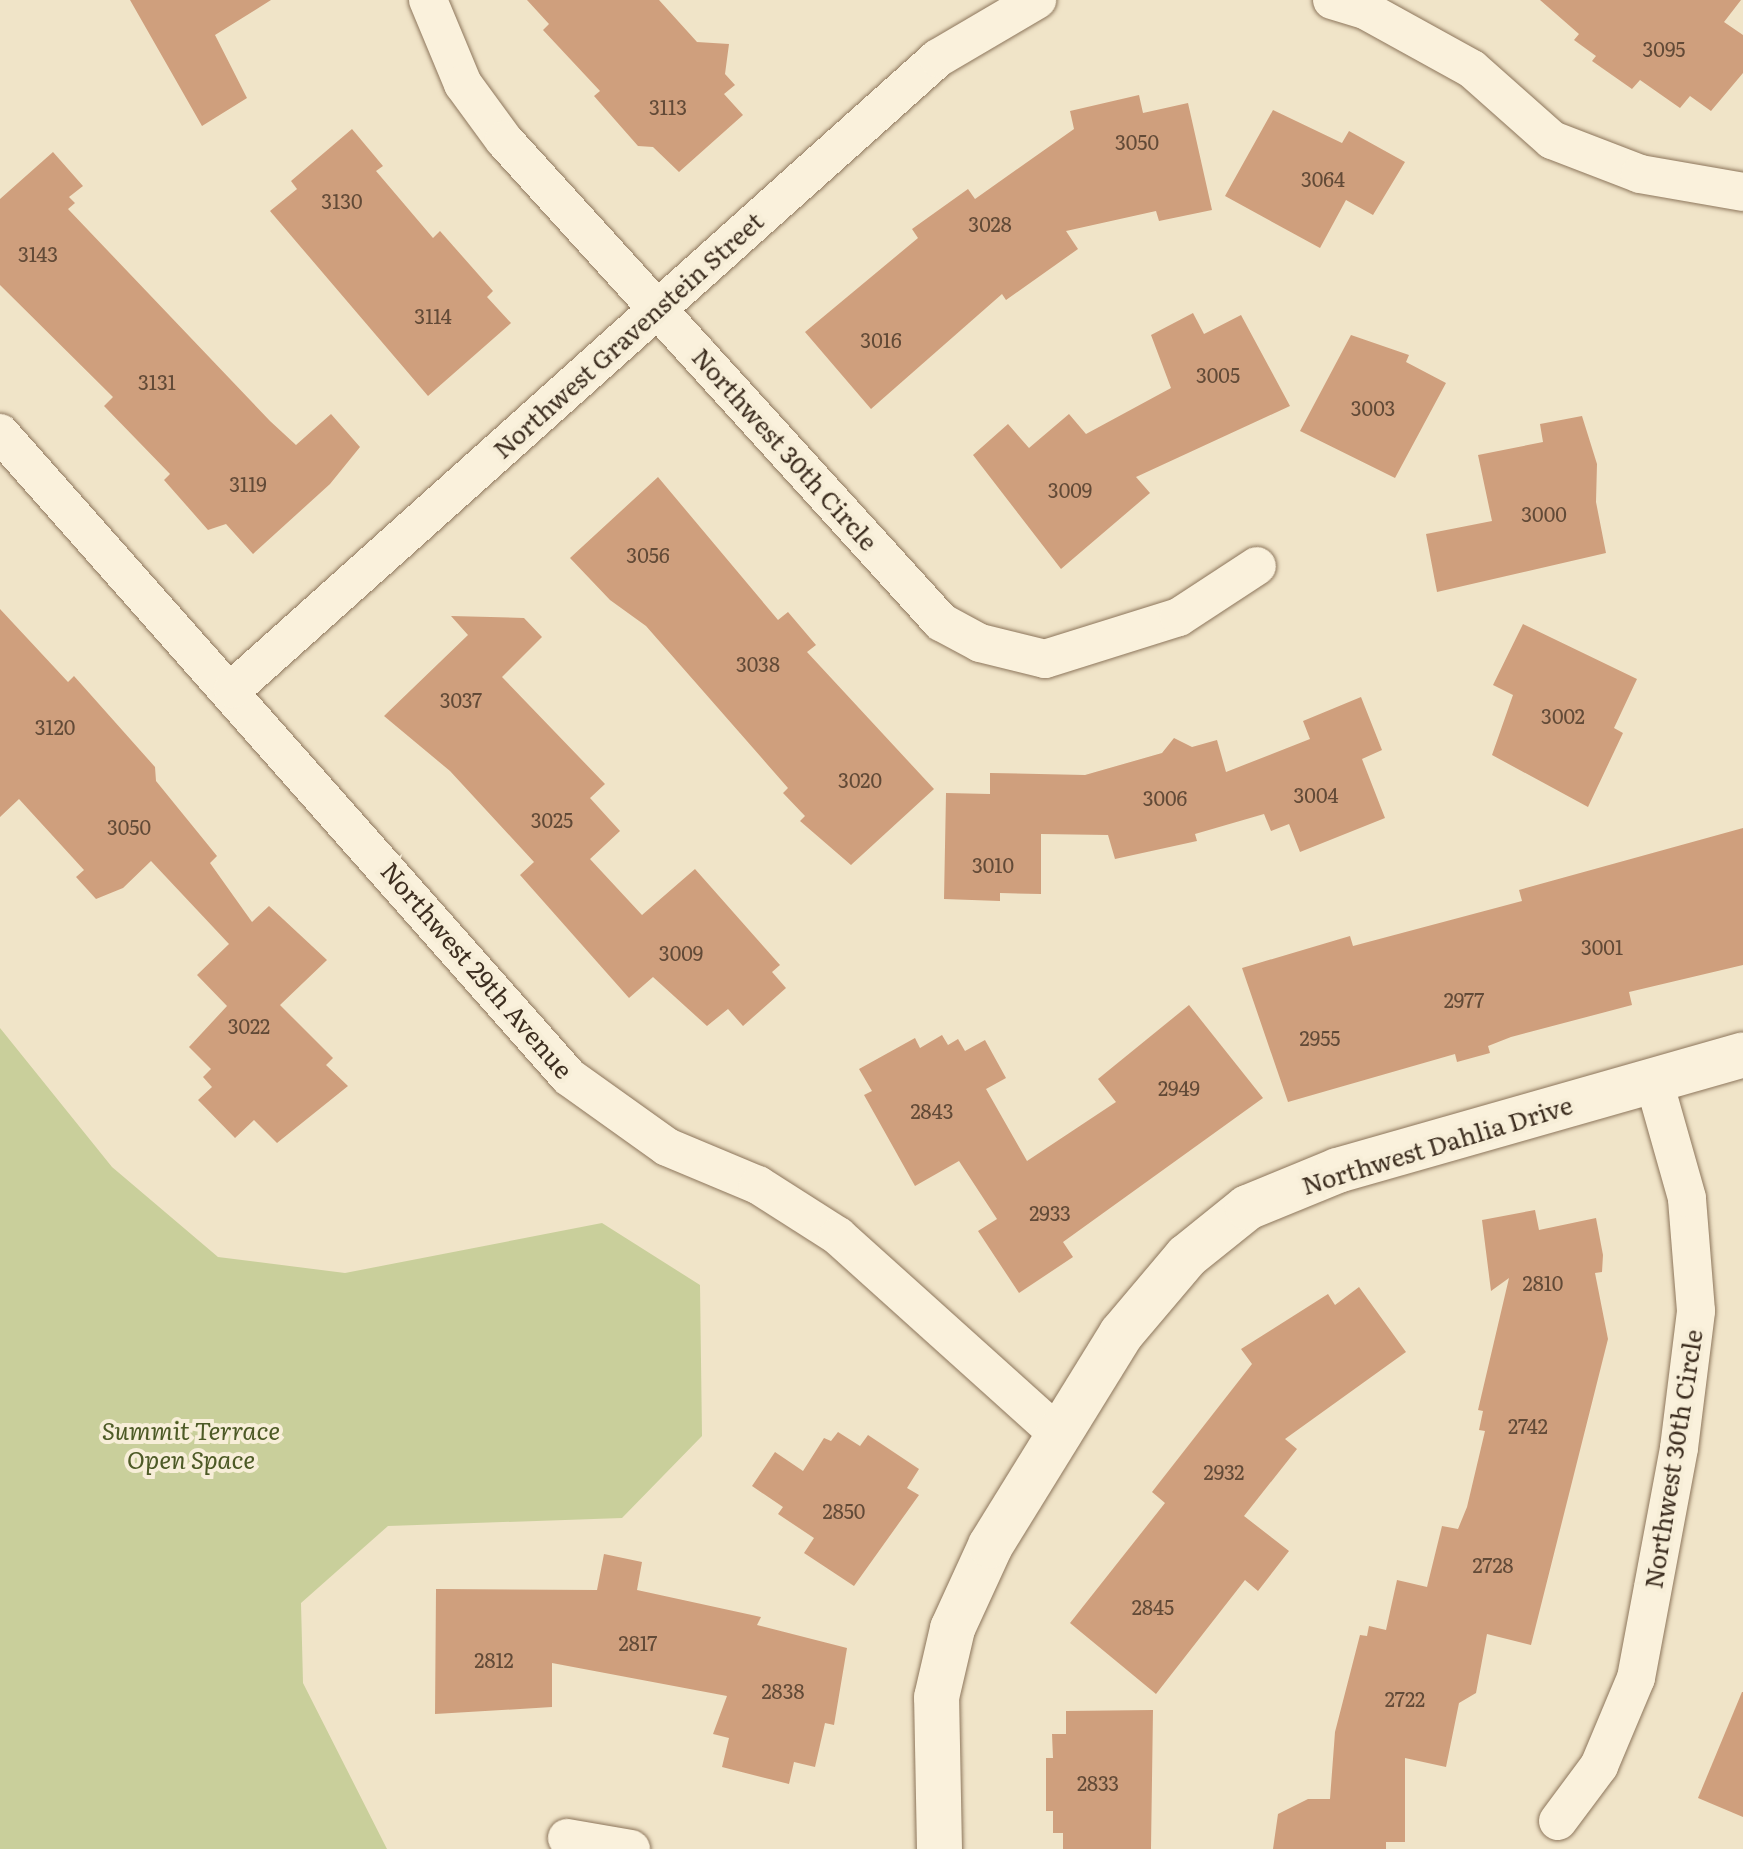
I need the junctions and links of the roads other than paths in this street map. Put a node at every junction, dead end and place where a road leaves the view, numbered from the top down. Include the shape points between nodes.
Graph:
1 (428, 0) edge
2 (1038, 0) edge
3 (1332, 0) edge
4 (1743, 192) edge
5 (658, 307) junction
6 (0, 433) edge
7 (1257, 566) dead end
8 (233, 690) junction
9 (1743, 1054) edge
10 (1654, 1080) junction
11 (1061, 1437) junction
12 (1558, 1820) dead end
13 (567, 1838) dead end
14 (631, 1849) edge
15 (939, 1849) edge

1 - 5 street, Northwest 30th Circle via 463,84 504,140
2 - 5 street, Northwest Gravenstein Street via 938,58
3 - 4 street via 1367,11 1472,70 1552,140 1640,174
5 - 7 street, Northwest 30th Circle via 940,622 980,642 1046,659 1179,616
5 - 8 street, Northwest Gravenstein Street
6 - 8 street, Northwest 29th Avenue
8 - 11 street, Northwest 29th Avenue via 568,1077 666,1148 758,1185 838,1236
9 - 10 street, Northwest Dahlia Drive
10 - 11 street, Northwest Dahlia Drive via 1337,1170 1247,1206 1186,1256 1120,1332
10 - 12 street, Northwest 30th Circle via 1687,1198 1696,1311 1679,1448 1636,1678 1599,1766
11 - 15 street via 990,1545 952,1628 936,1697
13 - 14 street

